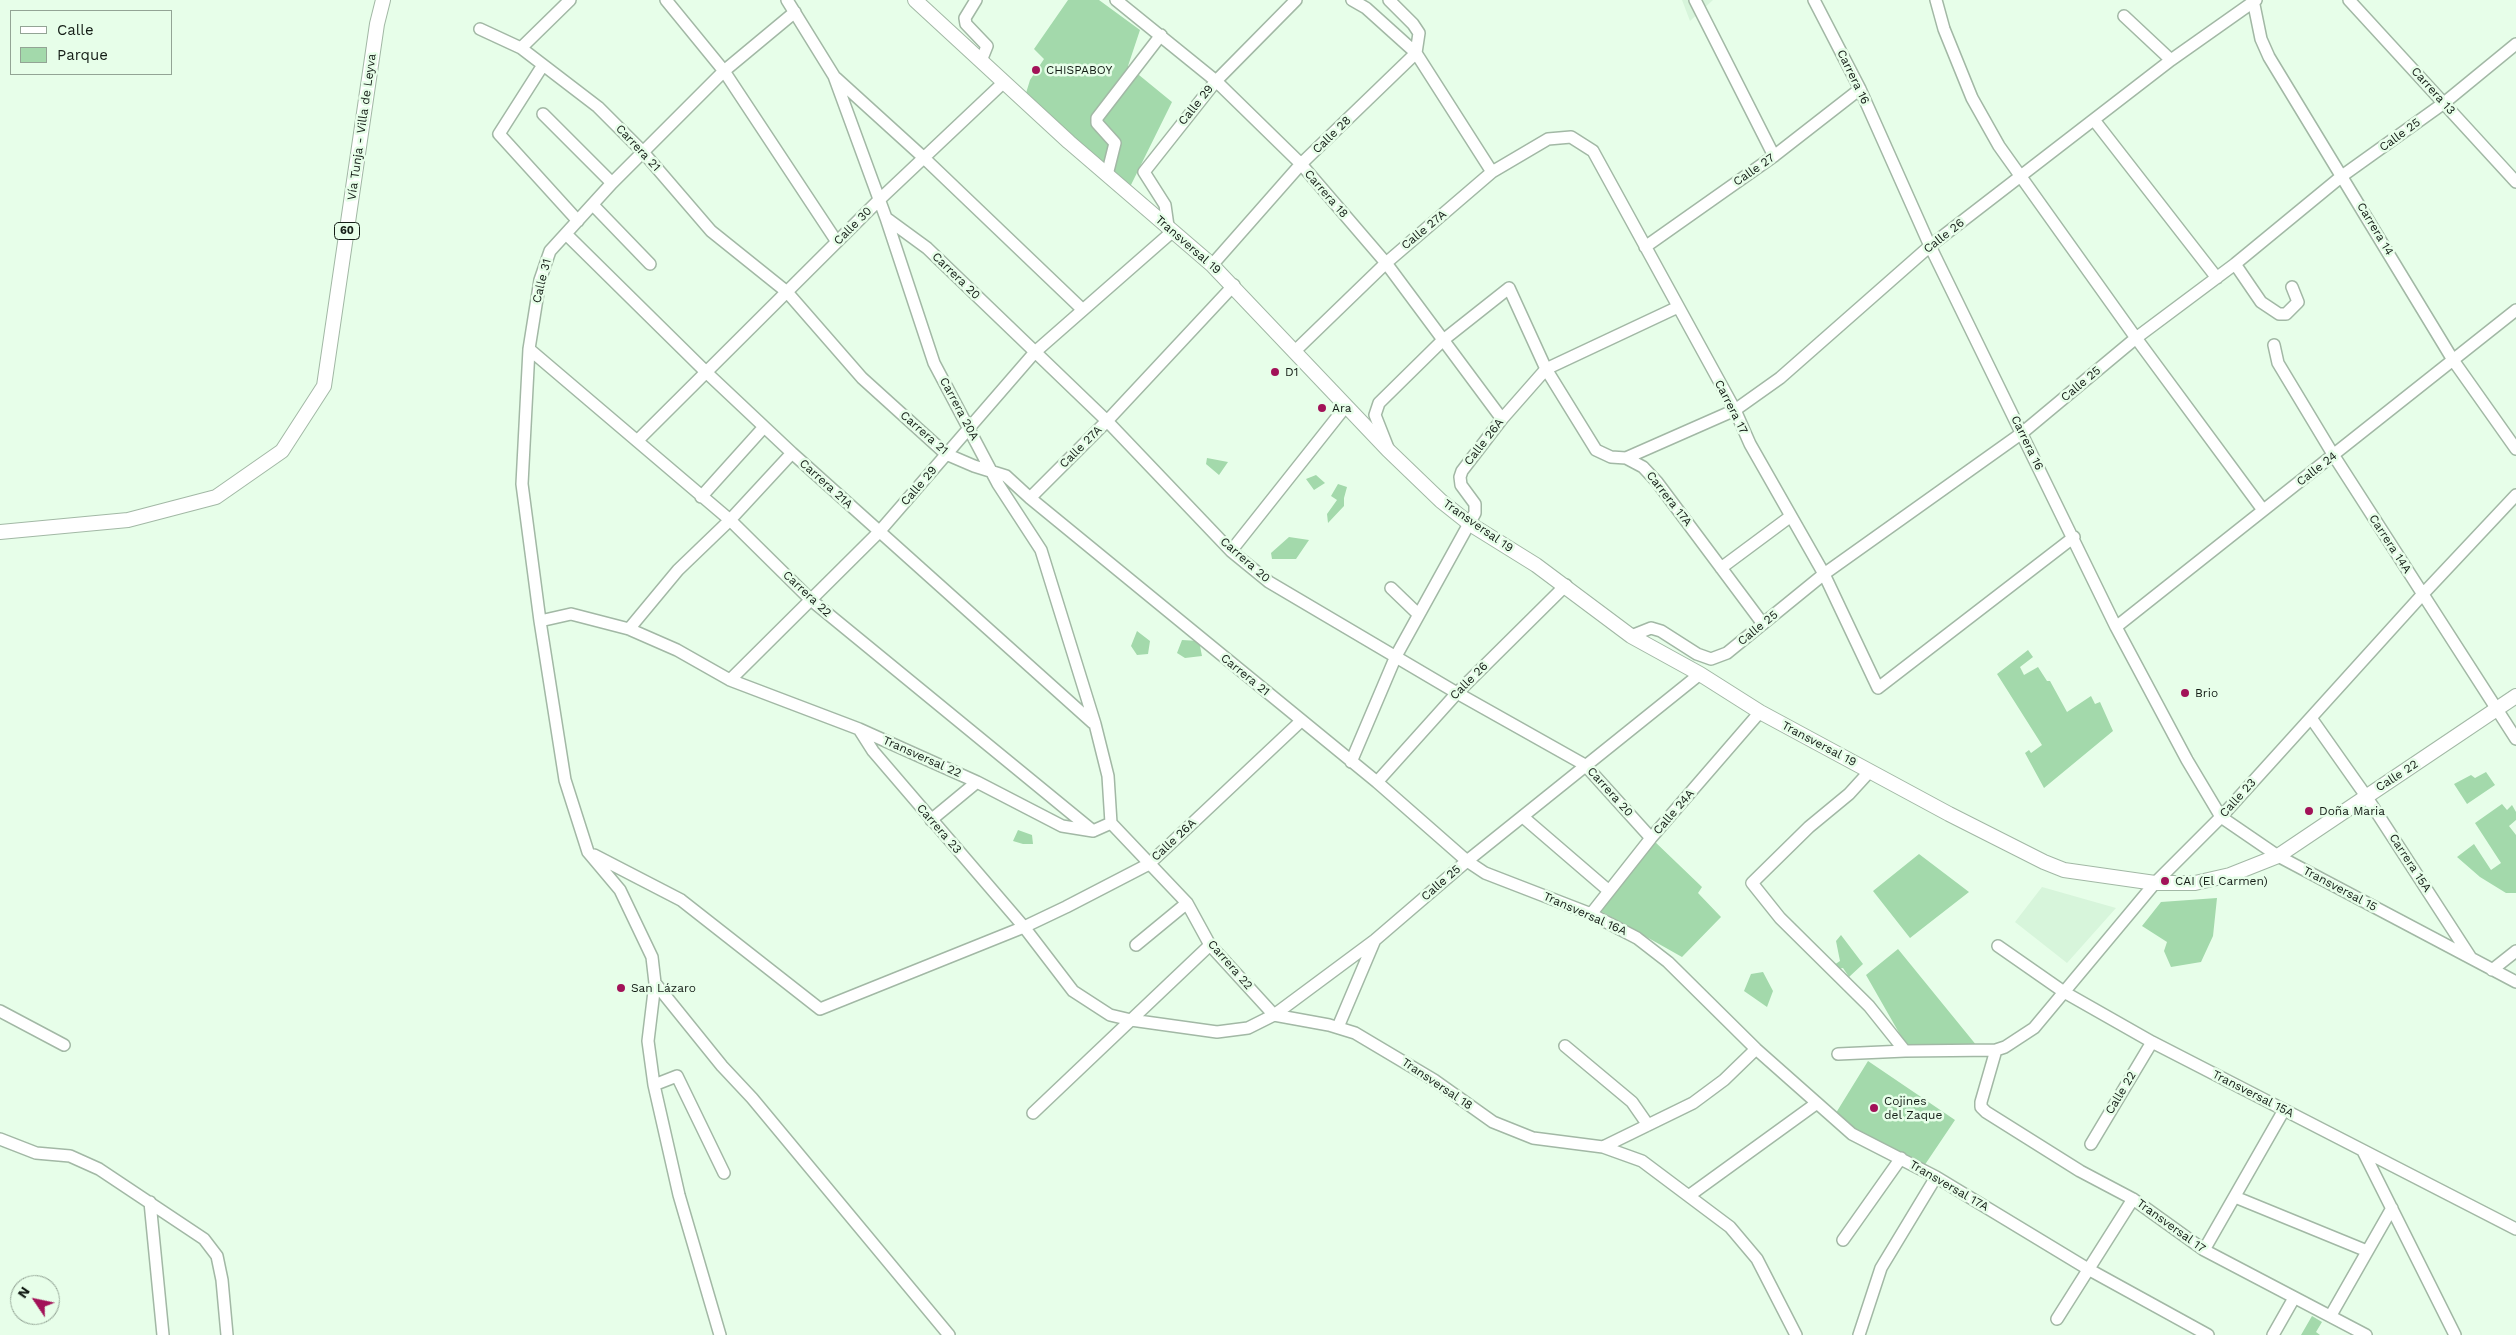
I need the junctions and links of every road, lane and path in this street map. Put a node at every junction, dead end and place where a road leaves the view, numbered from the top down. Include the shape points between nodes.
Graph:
1 (383, 0) edge
2 (570, 0) edge
3 (666, 0) edge
4 (787, 0) edge
5 (915, 0) edge
6 (976, 0) edge
7 (1116, 0) edge
8 (1296, 0) edge
9 (1352, 0) edge
10 (1389, 0) edge
11 (1695, 0) edge
12 (1814, 0) edge
13 (1936, 0) edge
14 (2350, 0) edge
15 (2254, 1) edge
16 (1130, 4) edge
17 (795, 12) junction
18 (2124, 16) dead end
19 (480, 29) dead end
20 (1161, 35) junction
21 (2516, 44) edge
22 (521, 48) junction
23 (1416, 53) junction
24 (2171, 60) junction
25 (981, 62) junction
26 (543, 65) junction
27 (724, 71) junction
28 (834, 76) junction
29 (1216, 81) junction
30 (1004, 82) junction
31 (1860, 89) junction
32 (2444, 103) junction
33 (543, 114) dead end
34 (2094, 120) junction
35 (1571, 137) joint
36 (643, 152) junction
37 (1774, 156) junction
38 (924, 157) junction
39 (1301, 164) junction
40 (1492, 172) junction
41 (1107, 175) junction
42 (2342, 176) junction
43 (2020, 177) junction
44 (2516, 182) edge
45 (612, 183) junction
46 (878, 201) junction
47 (593, 205) junction
48 (886, 218) junction
49 (578, 221) junction
50 (1170, 228) junction
51 (566, 234) junction
52 (837, 242) junction
53 (1930, 246) junction
54 (1645, 247) junction
55 (1386, 263) junction
56 (650, 264) dead end
57 (2236, 264) junction
58 (1212, 265) junction
59 (2217, 278) junction
60 (1234, 285) junction
61 (2292, 287) dead end
62 (787, 292) junction
63 (1678, 307) junction
64 (1083, 310) junction
65 (2516, 310) edge
66 (2136, 338) junction
67 (1442, 341) junction
68 (2274, 345) dead end
69 (529, 349) junction
70 (1295, 351) junction
71 (1034, 352) junction
72 (2454, 360) junction
73 (1546, 369) junction
74 (707, 373) junction
75 (1346, 406) junction
76 (1734, 410) junction
77 (1502, 419) junction
78 (1107, 421) junction
79 (764, 427) junction
80 (969, 428) junction
81 (2022, 433) junction
82 (638, 440) junction
83 (2516, 449) edge
84 (1388, 450) junction
85 (792, 452) junction
86 (946, 454) junction
87 (2334, 456) junction
88 (1626, 458) junction
89 (992, 472) junction
90 (2516, 495) edge
91 (701, 497) junction
92 (1030, 498) junction
93 (2263, 510) junction
94 (1791, 516) junction
95 (730, 520) junction
96 (1470, 524) junction
97 (0, 532) edge
98 (879, 532) junction
99 (2074, 537) junction
100 (1231, 551) junction
101 (1721, 568) junction
102 (1824, 574) junction
103 (1566, 585) junction
104 (1391, 588) dead end
105 (2422, 595) junction
106 (811, 600) junction
107 (1418, 614) junction
108 (540, 621) junction
109 (1763, 624) junction
110 (2116, 627) junction
111 (629, 629) junction
112 (1631, 636) junction
113 (1396, 656) junction
114 (1700, 674) junction
115 (730, 680) junction
116 (1456, 693) junction
117 (2516, 696) edge
118 (2497, 710) junction
119 (1760, 712) junction
120 (2312, 718) junction
121 (1301, 721) junction
122 (1095, 724) junction
123 (859, 729) junction
124 (2516, 739) edge
125 (1350, 762) junction
126 (1585, 765) junction
127 (1870, 772) junction
128 (977, 782) junction
129 (1377, 782) junction
130 (2366, 796) junction
131 (1523, 817) junction
132 (2221, 817) junction
133 (931, 820) junction
134 (1110, 824) junction
135 (1093, 831) junction
136 (1651, 838) junction
137 (588, 852) junction
138 (2278, 856) junction
139 (1467, 861) junction
140 (1149, 864) junction
141 (2154, 884) junction
142 (1609, 891) junction
143 (1187, 903) junction
144 (1591, 914) junction
145 (1024, 926) junction
146 (1375, 940) junction
147 (1136, 945) dead end
148 (1210, 945) junction
149 (1998, 946) dead end
150 (2516, 950) edge
151 (2472, 960) junction
152 (2492, 970) junction
153 (2516, 982) edge
154 (655, 983) junction
155 (2064, 992) junction
156 (1713, 1006) joint
157 (0, 1011) edge
158 (1274, 1015) junction
159 (1131, 1020) junction
160 (1338, 1027) junction
161 (2152, 1042) junction
162 (64, 1045) dead end
163 (1565, 1046) dead end
164 (1756, 1049) junction
165 (1996, 1050) junction
166 (1905, 1051) junction
167 (1838, 1054) dead end
168 (654, 1085) junction
169 (1817, 1103) junction
170 (2284, 1110) junction
171 (1034, 1112) dead end
172 (1648, 1125) junction
173 (0, 1139) edge
174 (2091, 1144) dead end
175 (1603, 1148) junction
176 (2363, 1151) junction
177 (1900, 1158) junction
178 (724, 1173) dead end
179 (1936, 1177) junction
180 (1690, 1195) junction
181 (2235, 1196) junction
182 (2133, 1199) junction
183 (150, 1202) junction
184 (2392, 1208) junction
185 (2516, 1229) edge
186 (1844, 1240) dead end
187 (2204, 1250) junction
188 (2368, 1251) junction
189 (2088, 1269) junction
190 (2294, 1298) junction
191 (2331, 1315) junction
192 (2057, 1319) dead end
193 (163, 1335) edge
194 (227, 1335) edge
195 (720, 1335) edge
196 (949, 1335) edge
197 (1796, 1335) edge
198 (1859, 1335) edge
199 (2208, 1335) edge
200 (2272, 1335) edge
201 (2366, 1335) edge
202 (2455, 1335) edge

1 - 97 main road, Vía Tunja - Villa de Leyva / 60 via 324,386 282,452 216,497 128,520
2 - 22 street
3 - 27 street
4 - 17 street, Carrera 20A
5 - 25 main road, Transversal 19
6 - 25 street via 965,18 966,24 987,46
7 - 16 street, Carrera 18
8 - 29 street, Calle 29
9 - 23 street via 1366,8
10 - 23 street via 1419,33
11 - 37 street
12 - 31 street, Carrera 16
13 - 43 street via 1972,98
14 - 32 street, Carrera 13
15 - 24 street, Calle 26
15 - 42 street, Carrera 14 via 2261,39 2269,57
16 - 20 street, Carrera 18
17 - 27 street, Calle 31
17 - 28 street, Carrera 20A
18 - 24 street
19 - 22 street, Carrera 21
20 - 29 street, Carrera 18
20 - 41 street via 1096,118 1097,124 1115,143
21 - 32 street, Calle 25
22 - 26 street, Carrera 21
23 - 39 street, Calle 28
23 - 40 street
24 - 34 street, Calle 26
25 - 30 main road, Transversal 19
26 - 36 street, Carrera 21 via 598,107
26 - 49 street via 499,134
27 - 36 street, Calle 31
27 - 52 street
28 - 38 street
28 - 46 street, Carrera 20A
29 - 39 street, Carrera 18
29 - 50 street, Calle 29 via 1144,172 1165,205
30 - 38 street, Calle 30
30 - 41 main road, Transversal 19
31 - 37 street, Calle 27
31 - 53 street, Carrera 16
32 - 42 street, Calle 25
32 - 44 street, Carrera 13
33 - 45 street
34 - 43 street, Calle 26
34 - 59 street
35 - 40 street, Calle 27A via 1548,139
35 - 54 street, Carrera 17 via 1593,151
36 - 45 street, Calle 31
36 - 62 street, Carrera 21 via 711,231
37 - 54 street, Calle 27
38 - 46 street, Calle 30
38 - 64 street
39 - 55 street, Carrera 18
39 - 58 street, Calle 28
40 - 55 street, Calle 27A
41 - 50 main road, Transversal 19
42 - 57 street, Calle 25
42 - 72 street, Carrera 14
43 - 53 street, Calle 26
43 - 66 street
45 - 47 street, Calle 31
46 - 48 street, Carrera 20A
46 - 52 street, Calle 30
47 - 49 street, Calle 31
47 - 56 street
48 - 71 street, Carrera 20 via 927,248
48 - 80 street, Carrera 20A via 934,362
49 - 51 street, Calle 31
50 - 58 main road, Transversal 19
50 - 64 street, Calle 29
51 - 69 street, Calle 31 via 550,251 540,280
51 - 74 street, Carrera 21A
52 - 62 street, Calle 30
53 - 76 street, Calle 26 via 1780,378
53 - 81 street, Carrera 16
54 - 63 street, Carrera 17
55 - 67 street, Carrera 18
55 - 70 street, Calle 27A
57 - 59 street, Calle 25
57 - 61 street via 2261,302 2279,314 2286,314 2298,302
58 - 60 main road, Transversal 19
59 - 66 street, Calle 25
60 - 70 main road, Transversal 19
60 - 78 street, Calle 27A
62 - 74 street, Calle 30
62 - 86 street, Carrera 21 via 862,378
63 - 73 street, Calle 26A
63 - 76 street, Carrera 17
64 - 71 street, Calle 29
65 - 72 street, Calle 24
66 - 81 street, Calle 25
66 - 93 street
67 - 73 street, Carrera 17A via 1509,288
67 - 77 street, Carrera 18
67 - 84 street via 1379,403 1375,415
68 - 87 street, Carrera 14A via 2278,363
69 - 82 street, Carrera 22
69 - 108 street, Calle 31 via 522,484
70 - 75 main road, Transversal 19
71 - 78 street, Carrera 20
71 - 80 street, Calle 29
72 - 83 street, Carrera 14
72 - 87 street, Calle 24
73 - 77 street, Calle 26A
73 - 88 street, Carrera 17A via 1596,450 1610,457
74 - 79 street, Carrera 21A
74 - 82 street, Calle 30
75 - 84 main road, Transversal 19
75 - 100 street
76 - 88 street, Calle 26
76 - 94 street, Carrera 17
77 - 96 street, Calle 26A via 1460,477 1461,485 1475,504 1476,513
78 - 92 street, Calle 27A
78 - 100 street, Carrera 20
79 - 85 street, Carrera 21A
79 - 91 street
80 - 86 street, Calle 29
80 - 89 street, Carrera 20A
81 - 99 street, Carrera 16
81 - 102 street, Calle 25
82 - 91 street, Carrera 22
84 - 96 main road, Transversal 19
85 - 95 street
85 - 98 street, Carrera 21A
86 - 89 street, Carrera 21
86 - 98 street, Calle 29
87 - 93 street, Calle 24
87 - 105 street, Carrera 14A
88 - 101 street, Carrera 17A via 1642,467 1657,482
89 - 92 street, Carrera 21 via 1006,476
89 - 122 street, Carrera 20A via 1041,550
90 - 105 street, Calle 23
91 - 95 street, Carrera 22
92 - 121 street, Carrera 21
93 - 110 street, Calle 24
94 - 101 street
94 - 102 street, Carrera 17
95 - 106 street, Carrera 22
95 - 111 street via 678,570
96 - 103 main road, Transversal 19
96 - 107 street, Calle 26A
98 - 106 street, Calle 29
98 - 122 street, Carrera 21A
99 - 102 street, Carrera 17 via 1878,688
99 - 110 street, Carrera 16
100 - 113 street, Carrera 20 via 1269,582
101 - 109 street, Carrera 17A
102 - 109 street, Calle 25
103 - 112 main road, Transversal 19
103 - 116 street, Calle 26
104 - 107 street
105 - 118 street, Carrera 14A
105 - 120 street, Calle 23
106 - 115 street, Calle 29
106 - 135 street, Carrera 22
107 - 113 street, Calle 26A
108 - 111 street via 571,614
108 - 137 street, Calle 31 via 565,780
109 - 112 street, Calle 25 via 1727,653 1711,659 1652,628
110 - 132 street, Carrera 16
111 - 115 street
112 - 114 main road, Transversal 19
113 - 116 street, Carrera 20
113 - 125 street, Calle 26A
114 - 119 main road, Transversal 19
114 - 126 street, Calle 25
115 - 123 street, Transversal 22
116 - 126 street, Carrera 20
116 - 129 street, Calle 26
117 - 118 main road, Calle 22
118 - 124 street, Carrera 14A
118 - 130 main road, Calle 22
119 - 127 main road, Transversal 19
119 - 136 street, Calle 24A
120 - 130 street, Carrera 15A
120 - 132 street, Calle 23
121 - 125 street, Carrera 21
121 - 140 street, Calle 26A
122 - 134 street, Carrera 20A via 1108,776
123 - 128 street, Transversal 22
123 - 133 street, Carrera 23 via 873,752
125 - 129 street, Carrera 21
126 - 131 street, Calle 25
126 - 136 street, Carrera 20
127 - 141 main road, Transversal 19 via 2024,853 2064,870
127 - 166 street via 1752,883 1780,918 1869,1006
128 - 133 street
128 - 135 street, Transversal 22 via 1062,826
129 - 139 street, Carrera 21
130 - 138 main road, Calle 22
130 - 151 street, Carrera 15A
131 - 139 street, Calle 25
131 - 142 street
132 - 138 street, Carrera 16
132 - 141 street, Calle 23
133 - 145 street, Carrera 23
134 - 135 street
134 - 140 street, Carrera 22
136 - 142 street, Calle 24A
137 - 145 street, Calle 26A via 681,900 820,1010
137 - 154 street via 620,890 652,957
138 - 141 main road via 2230,875 2195,883
138 - 151 street, Transversal 15
139 - 144 street, Transversal 16A via 1485,873
139 - 146 street, Calle 25
140 - 143 street, Carrera 22
140 - 145 street, Calle 26A
141 - 155 street, Calle 23
142 - 144 street, Calle 24A
143 - 147 street
143 - 148 street, Carrera 22
144 - 156 street, Transversal 16A via 1637,938 1668,962
145 - 159 street, Carrera 23 via 1074,991 1110,1015
146 - 158 street, Calle 25
146 - 160 street
148 - 158 street, Carrera 22
148 - 159 street
149 - 155 street, Transversal 15A
150 - 152 street
151 - 152 street, Transversal 15
152 - 153 street, Transversal 15
154 - 168 street via 648,1040
154 - 196 street
155 - 161 street, Transversal 15A
155 - 165 street, Calle 23 via 2034,1028
156 - 164 street, Transversal 17A
157 - 162 street
158 - 159 street, Calle 25 via 1248,1028 1217,1032
158 - 160 street, Transversal 18
159 - 171 street
160 - 175 street, Transversal 18 via 1355,1033 1434,1080 1493,1122 1533,1138
161 - 170 street, Transversal 15A
161 - 174 street, Calle 22
163 - 172 street via 1632,1102
164 - 169 street, Transversal 17A
164 - 172 street via 1693,1104
165 - 166 street
165 - 182 street, Transversal 17 via 1981,1107 2080,1170
166 - 167 street
168 - 178 street via 677,1076
168 - 195 street via 679,1194
169 - 177 street, Transversal 17A via 1852,1134
169 - 180 street
170 - 176 street, Transversal 15A
170 - 181 street
172 - 175 street
173 - 183 street via 36,1153 70,1156 99,1169
175 - 180 street, Transversal 18 via 1642,1161
176 - 184 street
176 - 185 street, Transversal 15A
177 - 179 street, Transversal 17A
177 - 186 street
179 - 189 street, Transversal 17A
179 - 198 street via 1881,1268
180 - 197 street, Transversal 18 via 1730,1227 1757,1259
181 - 187 street
181 - 188 street
182 - 187 street, Transversal 17
182 - 189 street
183 - 193 street
183 - 194 street via 204,1239 217,1256
184 - 188 street
184 - 202 street
187 - 190 street, Transversal 17
188 - 191 street
189 - 192 street
189 - 199 street, Transversal 17A
190 - 191 street, Transversal 17
190 - 200 street
191 - 201 street, Transversal 17

